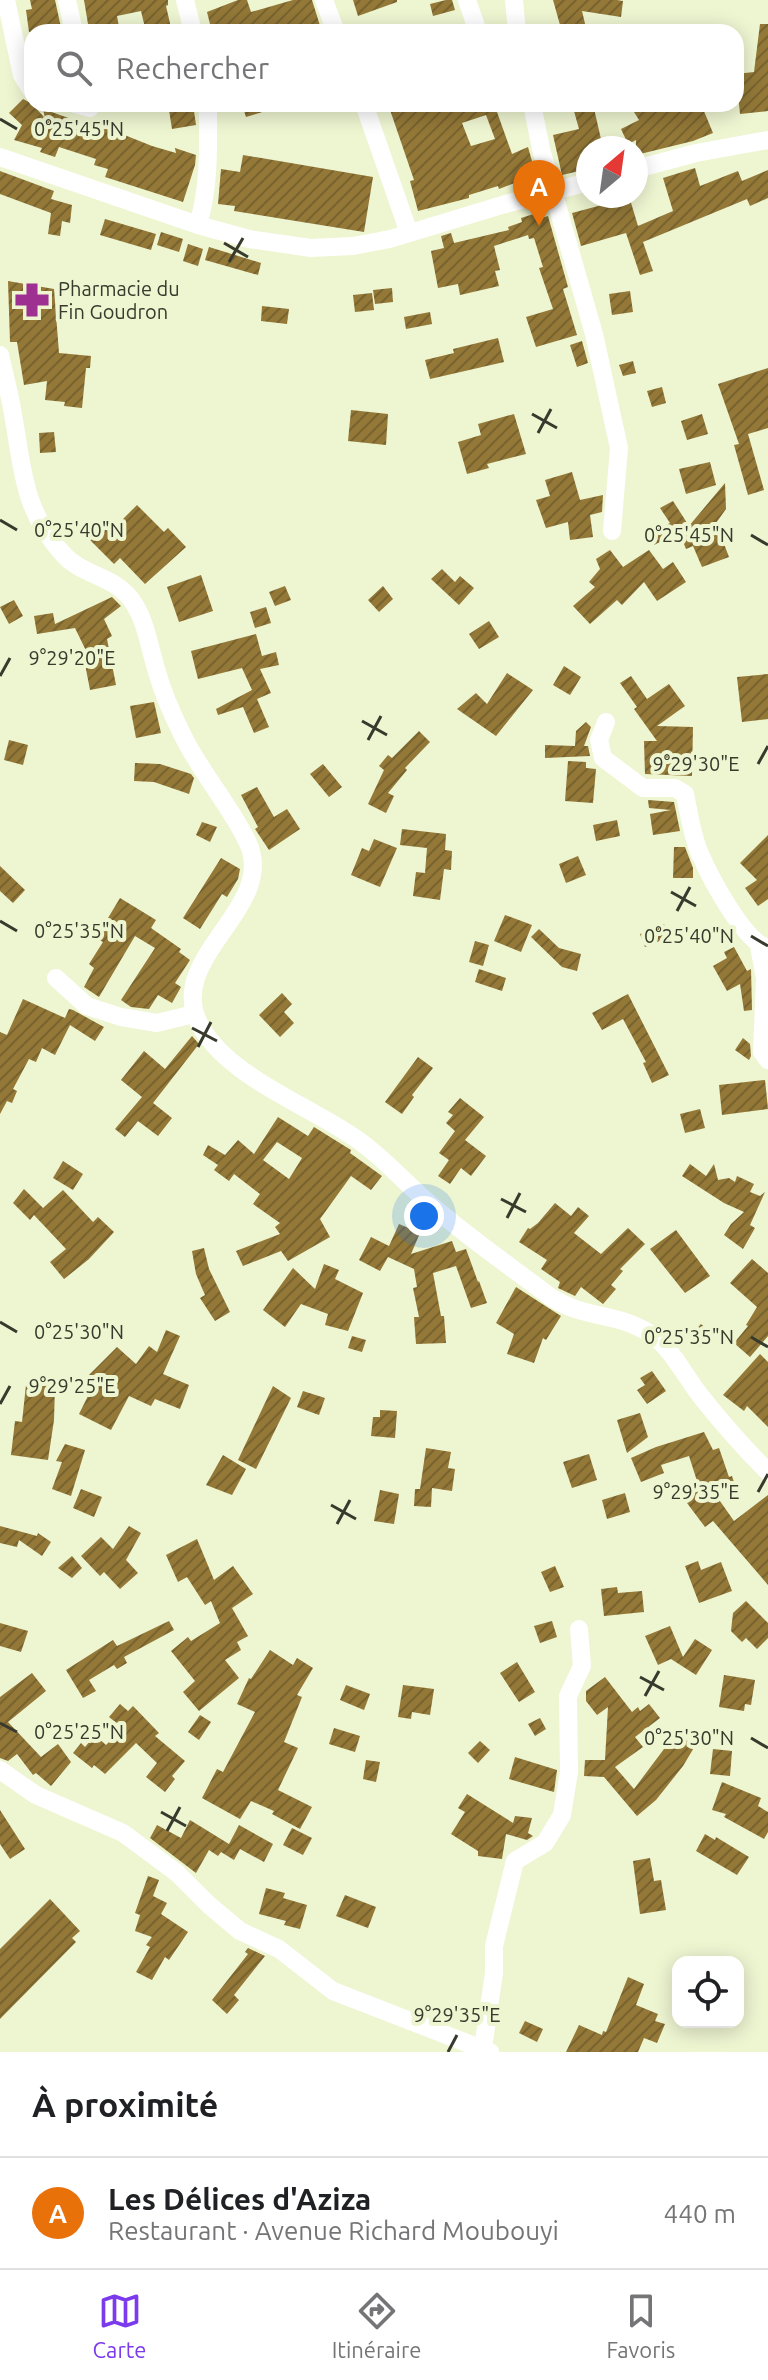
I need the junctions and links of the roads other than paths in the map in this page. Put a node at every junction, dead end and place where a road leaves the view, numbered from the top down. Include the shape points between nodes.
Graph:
1 (6, 0) edge
2 (67, 0) edge
3 (185, 0) edge
4 (324, 0) edge
5 (467, 0) edge
6 (514, 0) edge
7 (72, 24) edge
8 (191, 24) edge
9 (333, 24) edge
10 (475, 24) edge
11 (516, 24) edge
12 (24, 78) edge
13 (208, 112) edge
14 (367, 112) edge
15 (534, 112) edge
16 (768, 140) edge
17 (0, 157) edge
18 (648, 166) edge
19 (576, 185) edge
20 (554, 191) junction
21 (198, 225) junction
22 (409, 233) junction
23 (0, 355) edge
24 (612, 531) dead end
25 (606, 722) dead end
26 (764, 947) edge
27 (56, 978) dead end
28 (194, 1014) junction
29 (768, 1060) edge
30 (768, 1472) edge
31 (579, 1629) dead end
32 (0, 1770) edge
33 (486, 2050) edge

1 - 12 street
2 - 7 street
3 - 8 street
4 - 9 street
5 - 10 street
6 - 11 street
13 - 21 street via 208,172
14 - 22 street
15 - 20 street
16 - 18 street
17 - 21 street
19 - 20 street
20 - 22 street
20 - 24 street via 619,448
21 - 22 street via 311,248 353,246
23 - 28 street via 23,481 39,521 65,557 130,597 183,737 249,845 251,877 245,896 195,979
25 - 26 street via 599,740 603,758 643,788 675,788 685,794 699,853 735,916
26 - 29 street via 762,1052
27 - 28 street via 87,1006 121,1017 157,1023
28 - 30 street via 225,1055 358,1139 431,1205 552,1298 569,1308 635,1326 659,1341
31 - 33 street via 582,1666 568,1696 569,1772 562,1815 545,1843 515,1861 494,1946
32 - 33 street via 36,1795 123,1833 177,1873 240,1931 279,1949 333,1991

